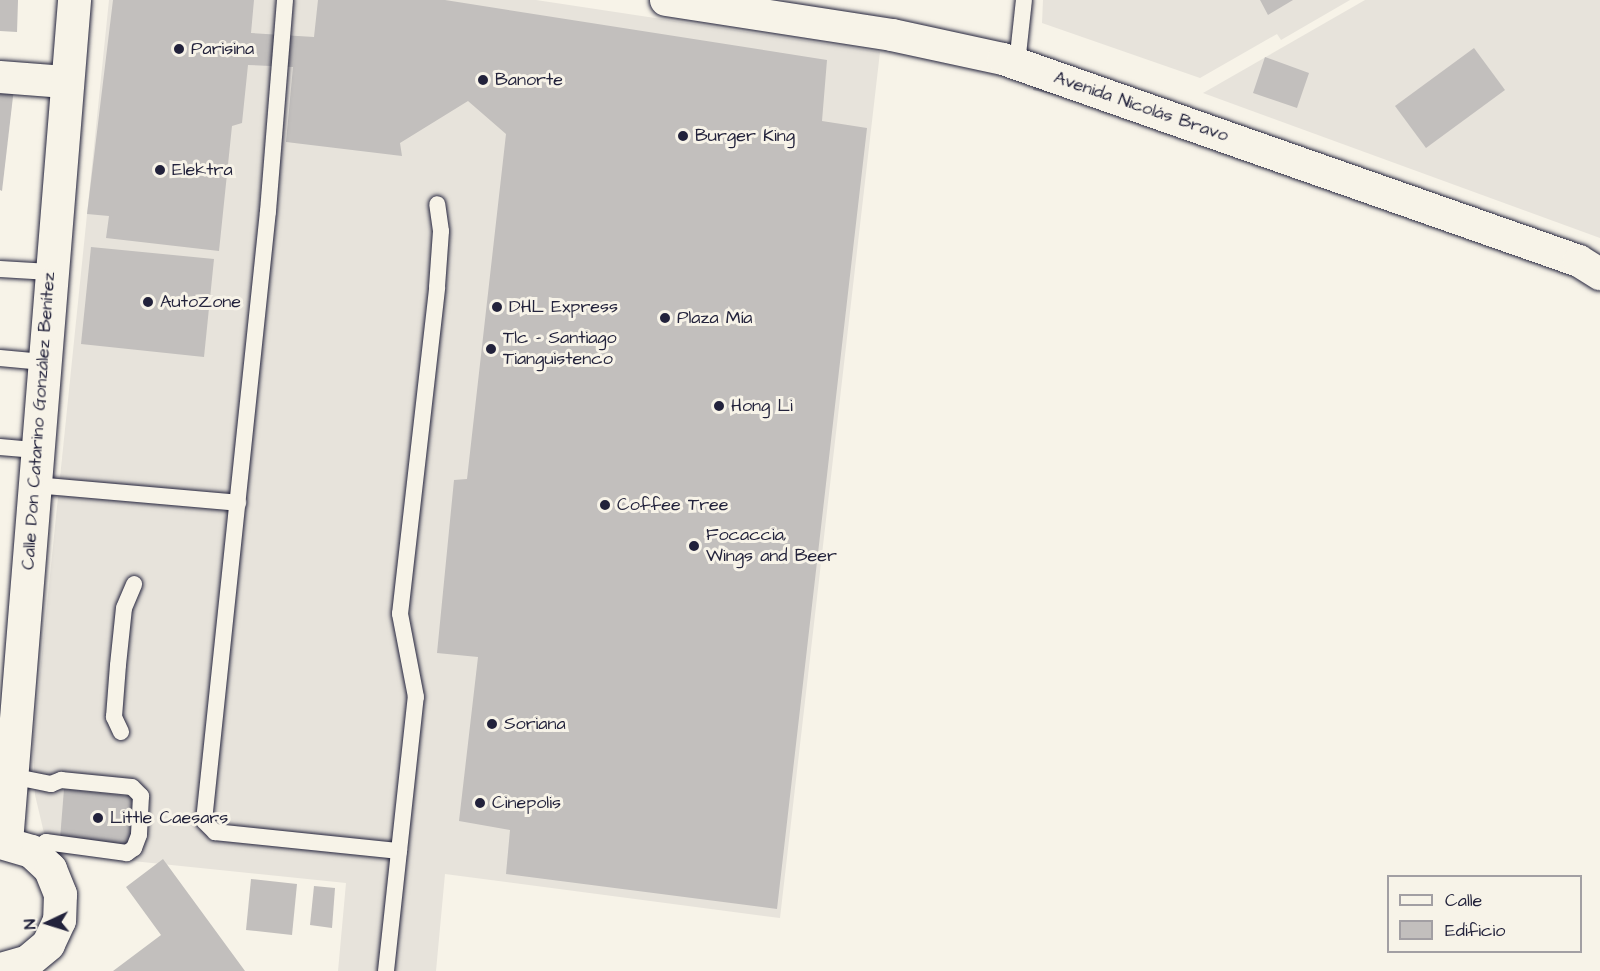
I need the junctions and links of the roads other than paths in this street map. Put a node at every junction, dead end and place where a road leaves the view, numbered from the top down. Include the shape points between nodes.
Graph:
1 (74, 0) edge
2 (285, 0) edge
3 (666, 0) edge
4 (1024, 0) edge
5 (1017, 64) junction
6 (0, 77) edge
7 (65, 82) junction
8 (437, 204) dead end
9 (0, 269) edge
10 (50, 273) junction
11 (1600, 274) edge
12 (0, 358) edge
13 (43, 362) junction
14 (0, 447) edge
15 (36, 450) junction
16 (34, 485) junction
17 (238, 503) junction
18 (134, 584) dead end
19 (121, 732) dead end
20 (11, 776) junction
21 (12, 845) edge
22 (399, 851) junction
23 (0, 969) edge
24 (386, 971) edge

1 - 7 main road, Calle Don Catarino González Benítez
2 - 17 lane
3 - 5 street, Avenida Nicolás Bravo via 892,35
4 - 5 lane
5 - 11 street, Avenida Nicolás Bravo via 1579,261
6 - 7 street
7 - 10 main road, Calle Don Catarino González Benítez
8 - 22 lane via 441,231 437,288 400,614 416,698
9 - 10 lane
10 - 13 main road, Calle Don Catarino González Benítez
12 - 13 lane
13 - 15 main road, Calle Don Catarino González Benítez
14 - 15 lane
15 - 16 main road, Calle Don Catarino González Benítez
16 - 17 lane
16 - 20 main road, Calle Don Catarino González Benítez
17 - 22 lane via 204,821 215,832
18 - 19 lane via 123,608 114,717
20 - 21 main road, Calle Don Catarino González Benítez
20 - 21 lane via 51,784 62,780 132,787 141,795 139,835 134,848 127,853 46,842
21 - 23 main road via 50,869 60,894 59,920 48,944 28,961
22 - 24 lane

